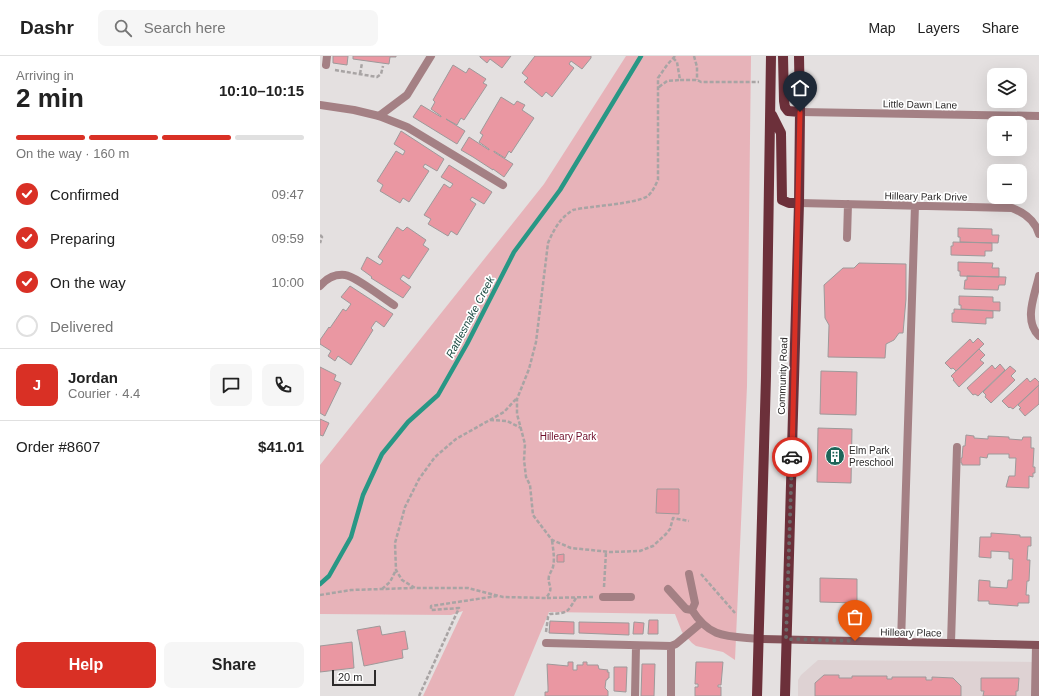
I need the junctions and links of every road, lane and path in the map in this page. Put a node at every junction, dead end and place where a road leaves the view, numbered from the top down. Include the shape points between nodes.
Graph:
1 (431, 56) edge
2 (694, 56) edge
3 (771, 56) edge
4 (783, 56) edge
5 (799, 56) edge
6 (674, 57) edge
7 (326, 60) edge
8 (362, 63) dead end
9 (382, 66) dead end
10 (360, 74) junction
11 (680, 80) junction
12 (697, 80) junction
13 (752, 82) dead end
14 (658, 87) junction
15 (320, 105) edge
16 (800, 112) junction
17 (771, 113) junction
18 (379, 116) junction
19 (1039, 116) edge
20 (503, 185) dead end
21 (799, 203) junction
22 (848, 204) junction
23 (915, 205) junction
24 (1030, 218) junction
25 (1039, 218) edge
26 (1039, 234) edge
27 (320, 235) edge
28 (847, 238) dead end
29 (320, 243) edge
30 (1039, 276) edge
31 (320, 286) edge
32 (394, 305) dead end
33 (1039, 336) edge
34 (517, 399) junction
35 (490, 420) junction
36 (521, 428) junction
37 (957, 447) dead end
38 (689, 521) dead end
39 (552, 540) junction
40 (606, 552) junction
41 (696, 569) dead end
42 (396, 570) junction
43 (689, 574) dead end
44 (415, 588) junction
45 (381, 589) junction
46 (668, 589) dead end
47 (320, 595) edge
48 (497, 596) junction
49 (576, 597) dead end
50 (603, 597) junction
51 (631, 597) dead end
52 (546, 598) junction
53 (692, 610) junction
54 (735, 613) dead end
55 (701, 623) junction
56 (759, 639) junction
57 (786, 639) junction
58 (901, 642) junction
59 (546, 643) joint
60 (951, 643) junction
61 (1037, 645) edge
62 (636, 646) junction
63 (671, 646) junction
64 (419, 696) edge
65 (635, 696) edge
66 (671, 696) edge
67 (757, 696) edge
68 (785, 696) edge
69 (1035, 696) edge

1 - 18 street via 407,95
2 - 12 path
3 - 17 main road, Community Road
4 - 16 main road via 785,108 788,111
5 - 16 main road, Community Road
6 - 11 path
6 - 14 path via 658,78
7 - 10 path via 336,71
8 - 10 path
9 - 10 path via 380,76
11 - 12 path
11 - 14 path via 667,81
12 - 13 path
14 - 34 path via 658,180 654,190 646,197 634,201 573,210 553,230 548,243 536,342
15 - 18 street
16 - 19 street, Little Dawn Lane
16 - 21 main road, Community Road
17 - 21 main road via 781,133 782,200
17 - 56 main road, Community Road
18 - 20 street via 407,127
21 - 22 street, Hilleary Park Drive
21 - 57 main road, Community Road
22 - 23 street, Hilleary Park Drive
22 - 28 street
23 - 24 street, Hilleary Park Drive via 1012,208
23 - 58 street
24 - 25 street
24 - 26 street via 1037,226
27 - 29 path
30 - 33 street via 1030,317
31 - 32 street via 325,280 346,275
34 - 35 path via 504,412
34 - 36 path via 517,414
35 - 36 path via 507,421
35 - 42 path via 451,443 435,457 419,479 411,494 395,543
36 - 39 path via 533,515
37 - 60 street
38 - 40 path via 673,518 666,534 647,549
39 - 40 path via 571,548
39 - 52 path via 554,561 549,576 550,593
40 - 50 path
41 - 54 path
42 - 44 path via 402,580
42 - 45 path via 390,582
43 - 53 street via 695,603
44 - 45 path
44 - 48 path via 468,588
45 - 47 path
46 - 53 street via 686,609
48 - 52 path
48 - 64 path via 430,606 431,610 459,608
49 - 59 path via 564,614 550,614
50 - 51 street
50 - 52 path
53 - 55 street
55 - 56 street via 705,628 719,634
55 - 63 street
56 - 57 street, Hilleary Place
56 - 67 main road, Community Road
57 - 58 street, Hilleary Place
57 - 68 main road, Community Road
58 - 60 street, Hilleary Place
59 - 62 street
60 - 61 street, Hilleary Place
61 - 69 street
62 - 63 street
62 - 65 street
63 - 66 street

